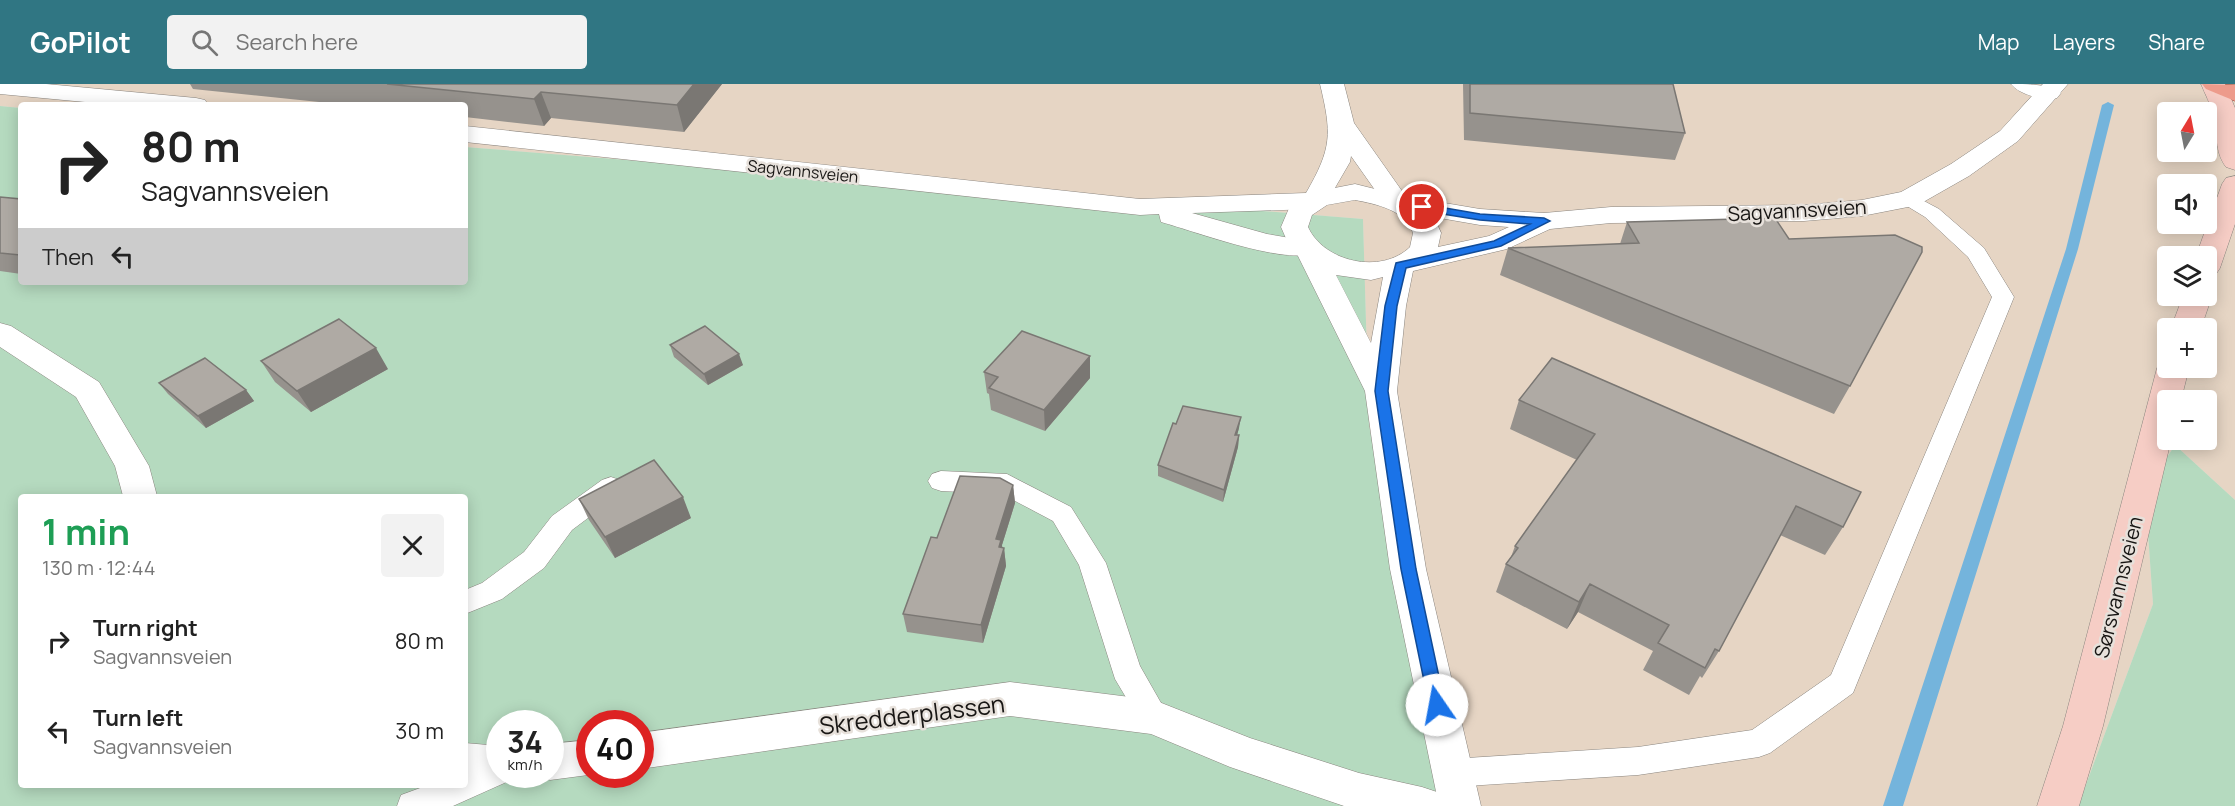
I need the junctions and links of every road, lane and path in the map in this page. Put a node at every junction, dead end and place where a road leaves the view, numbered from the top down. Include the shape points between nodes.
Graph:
1 (1332, 84) edge
2 (2023, 84) edge
3 (2214, 84) edge
4 (0, 87) edge
5 (2052, 89) edge
6 (2235, 94) edge
7 (163, 102) edge
8 (1342, 123) junction
9 (468, 134) edge
10 (2235, 162) edge
11 (2235, 184) edge
12 (1909, 199) junction
13 (1313, 200) junction
14 (1399, 202) junction
15 (1140, 207) junction
16 (1544, 221) junction
17 (2214, 246) edge
18 (1307, 251) junction
19 (1405, 264) junction
20 (0, 333) edge
21 (2171, 378) edge
22 (1381, 391) junction
23 (941, 482) dead end
24 (611, 487) edge
25 (139, 494) edge
26 (468, 601) edge
27 (1154, 717) junction
28 (654, 749) edge
29 (468, 761) edge
30 (486, 763) edge
31 (486, 776) edge
32 (468, 784) edge
33 (459, 788) edge
34 (1455, 790) edge
35 (413, 806) edge
36 (1422, 806) edge
37 (2058, 806) edge

1 - 8 street
2 - 5 street, Sagvannsveien
3 - 6 main road
3 - 10 main road via 2226,116
4 - 7 street
5 - 12 street, Sagvannsveien via 2009,136
8 - 13 street via 1336,162
8 - 14 street
9 - 15 street, Sagvannsveien
11 - 17 main road
12 - 16 street, Sagvannsveien via 1803,213 1611,215
12 - 34 lane via 1932,213 1976,253 2002,297 1842,684 1759,743
13 - 14 street via 1355,192
13 - 15 street, Sagvannsveien
13 - 18 street via 1299,211 1294,222 1295,235
14 - 16 street, Sagvannsveien via 1480,217
14 - 19 street via 1416,214 1425,227 1427,240 1422,252
15 - 18 street, Sagvannsveien
16 - 19 street, Sagvannsveien via 1497,243
18 - 19 street via 1345,268 1364,271
18 - 22 street
19 - 22 street via 1391,306
20 - 25 street via 88,390 132,466
21 - 37 main road, Sørsvannsveien via 2084,726
22 - 34 street via 1408,569
23 - 27 lane via 1006,484 1062,514 1092,563 1126,670
24 - 26 lane via 562,523 534,560 492,591
27 - 28 street, Skredderplassen via 1010,699
27 - 36 street, Skredderplassen via 1359,792
29 - 30 street
31 - 32 lane
33 - 35 lane

